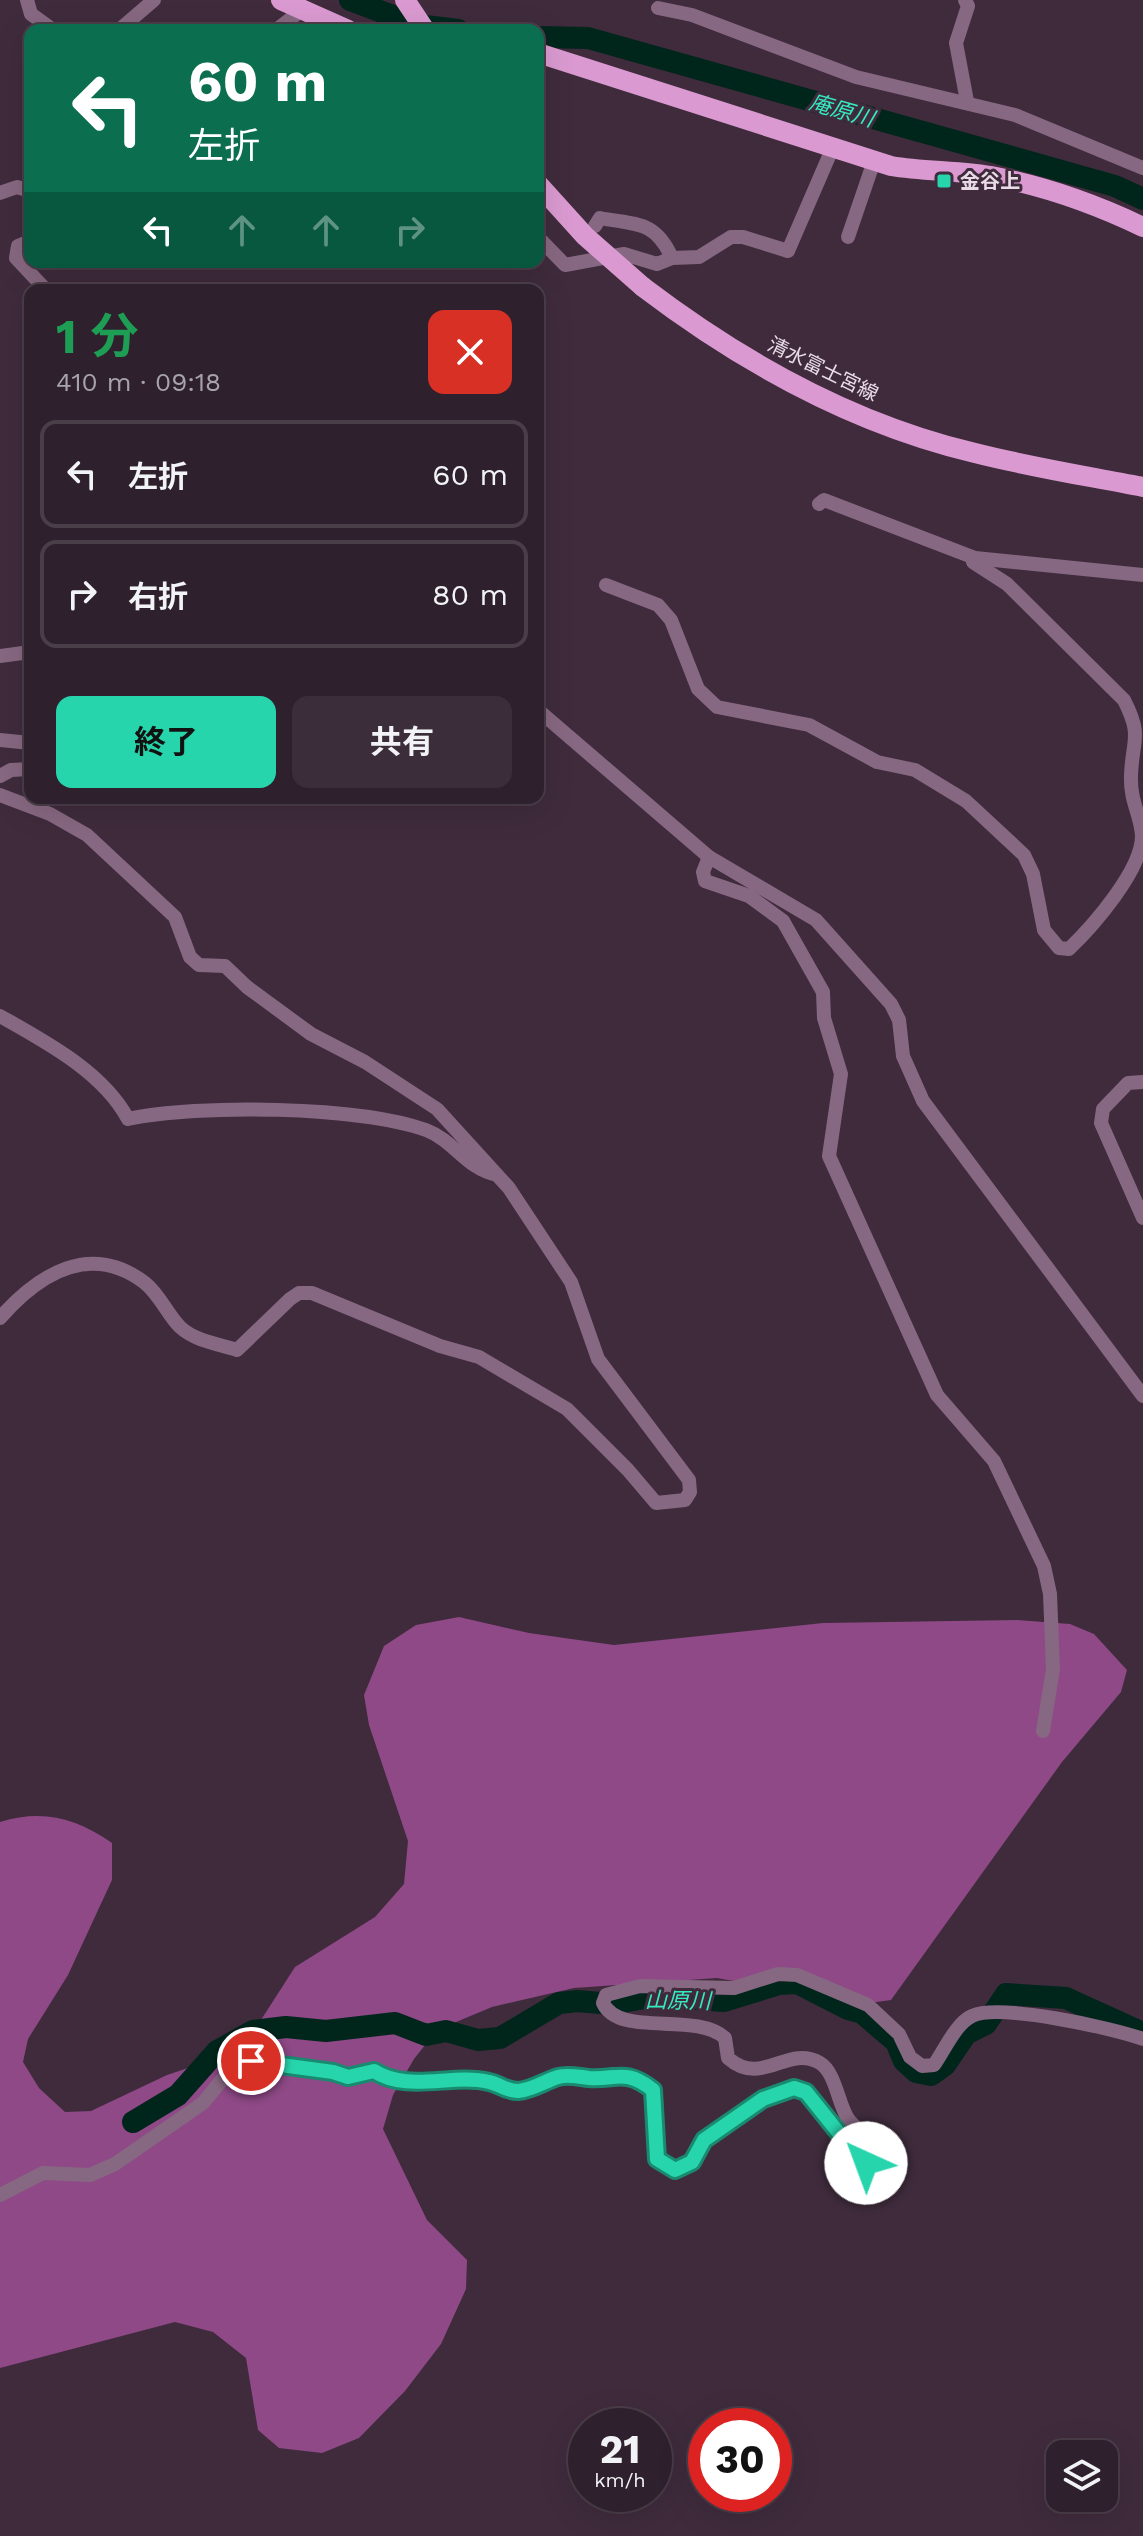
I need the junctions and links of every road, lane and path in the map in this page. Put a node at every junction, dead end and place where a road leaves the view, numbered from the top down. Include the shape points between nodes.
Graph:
1 (27, 0) edge
2 (154, 0) edge
3 (281, 0) edge
4 (965, 0) edge
5 (658, 8) dead end
6 (302, 10) junction
7 (45, 24) edge
8 (126, 24) edge
9 (284, 24) edge
10 (334, 24) edge
11 (544, 55) edge
12 (967, 101) junction
13 (833, 147) junction
14 (874, 161) junction
15 (1143, 168) edge
16 (24, 189) edge
17 (544, 191) edge
18 (0, 193) edge
19 (595, 226) dead end
20 (1143, 227) edge
21 (848, 237) dead end
22 (544, 243) edge
23 (24, 244) edge
24 (672, 258) junction
25 (24, 267) edge
26 (25, 268) edge
27 (40, 284) edge
28 (1143, 487) edge
29 (819, 504) dead end
30 (975, 558) junction
31 (1143, 575) edge
32 (606, 585) dead end
33 (24, 653) edge
34 (0, 656) edge
35 (544, 715) edge
36 (0, 740) edge
37 (24, 742) edge
38 (24, 769) edge
39 (0, 776) edge
40 (0, 795) edge
41 (709, 857) junction
42 (0, 1016) edge
43 (1143, 1082) edge
44 (497, 1175) junction
45 (1143, 1218) edge
46 (0, 1318) edge
47 (1143, 1396) edge
48 (1043, 1731) dead end
49 (1143, 2039) edge
50 (0, 2195) edge

1 - 7 street via 31,14
2 - 8 street
3 - 6 main road
4 - 12 street via 968,6 956,43
5 - 12 street via 692,15 856,77
6 - 9 street
6 - 10 main road
11 - 13 main road
12 - 15 street via 1053,129
13 - 14 main road
13 - 24 street via 788,251 731,237 699,257
14 - 20 main road via 929,173 993,176 1055,192
14 - 21 street
16 - 18 street
17 - 28 main road, 清水富士宮線, bridge via 643,287 748,360 805,391 874,421 975,453
19 - 24 street via 600,218 649,227 663,239
22 - 24 street via 565,265 624,254 657,264
23 - 25 street via 18,246 16,258
26 - 27 street
29 - 30 street via 824,500
30 - 31 street
30 - 32 street via 973,562 1007,584 1136,717 1139,747 1132,763 1130,798 1142,838 1136,860 1069,949 1059,948 1044,930 1024,855 966,801 915,770 877,762 809,725 717,707 698,689 671,620 658,605
33 - 34 street
35 - 41 street
36 - 37 street
38 - 39 street
40 - 44 street via 87,835 175,917 190,957 199,965 225,966 311,1034 403,1085 437,1109
41 - 47 street via 816,920 891,1004 899,1020 903,1056 923,1101
41 - 48 street via 705,881 749,896 783,921 823,992 824,1018 841,1074 829,1156 937,1395 994,1461 1044,1566 1053,1669
42 - 44 street via 115,1094 128,1119 194,1112 356,1115 428,1131 477,1171
43 - 45 street via 1128,1083 1103,1109 1101,1123
44 - 46 street via 571,1282 598,1359 689,1480 685,1500 656,1503 567,1409 479,1357 312,1293 290,1299 237,1350 196,1338 144,1283 118,1270 87,1264 41,1279
49 - 50 street via 1032,2014 984,2012 969,2016 934,2065 922,2066 868,2005 797,1975 778,1974 734,1988 640,1986 606,1995 607,2011 620,2020 716,2030 725,2038 728,2058 739,2068 758,2071 797,2058 818,2062 829,2071 848,2119 871,2143 882,2185 871,2178 862,2150 842,2137 806,2092 794,2088 763,2099 704,2140 692,2162 675,2170 657,2159 653,2090 614,2074 562,2075 522,2091 506,2091 489,2082 385,2078 374,2071 348,2077 251,2061 225,2076 203,2103 115,2164 90,2175 43,2173

